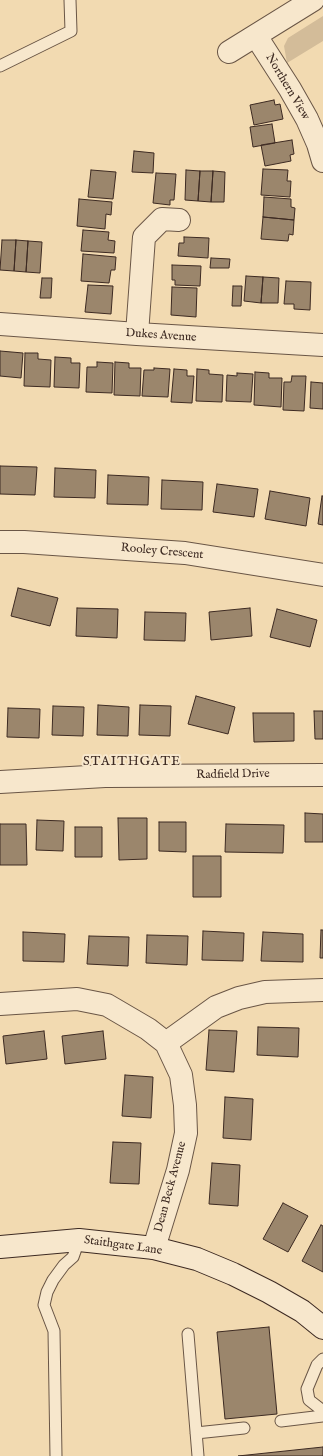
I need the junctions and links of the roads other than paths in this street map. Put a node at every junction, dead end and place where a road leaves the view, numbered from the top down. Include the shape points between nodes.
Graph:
1 (70, 0) edge
2 (313, 0) edge
3 (256, 36) junction
4 (229, 52) dead end
5 (0, 66) edge
6 (323, 161) edge
7 (179, 220) dead end
8 (0, 324) edge
9 (137, 334) junction
10 (323, 345) edge
11 (0, 542) edge
12 (323, 575) edge
13 (323, 775) edge
14 (0, 782) edge
15 (323, 990) edge
16 (0, 1004) edge
17 (166, 1043) junction
18 (79, 1240) junction
19 (0, 1247) edge
20 (154, 1248) junction
21 (323, 1328) edge
22 (188, 1334) dead end
23 (323, 1359) edge
24 (323, 1411) edge
25 (323, 1416) edge
26 (281, 1421) dead end
27 (244, 1428) dead end
28 (196, 1433) junction
29 (56, 1456) edge
30 (198, 1456) edge

1 - 5 lane via 71,31
2 - 3 street
3 - 4 street
3 - 6 street, Northern View via 307,119
7 - 9 street via 162,219 144,237
8 - 9 street, Dukes Avenue
9 - 10 street, Dukes Avenue
11 - 12 street, Rooley Crescent via 184,553
13 - 14 street, Radfield Drive via 105,776
15 - 17 street via 265,992 239,998 216,1007
16 - 17 street, Dean Beck Avenue via 77,999 107,1005 148,1029
17 - 20 street, Dean Beck Avenue via 181,1075 186,1133 178,1170
18 - 19 street, Staithgate Lane
18 - 20 street, Staithgate Lane
18 - 29 lane via 73,1257 53,1280 44,1305 54,1331
20 - 21 street, Staithgate Lane via 196,1259 233,1274 302,1311
22 - 28 lane
23 - 24 lane via 317,1365 307,1389 308,1400
25 - 26 lane
27 - 28 lane
28 - 30 lane

